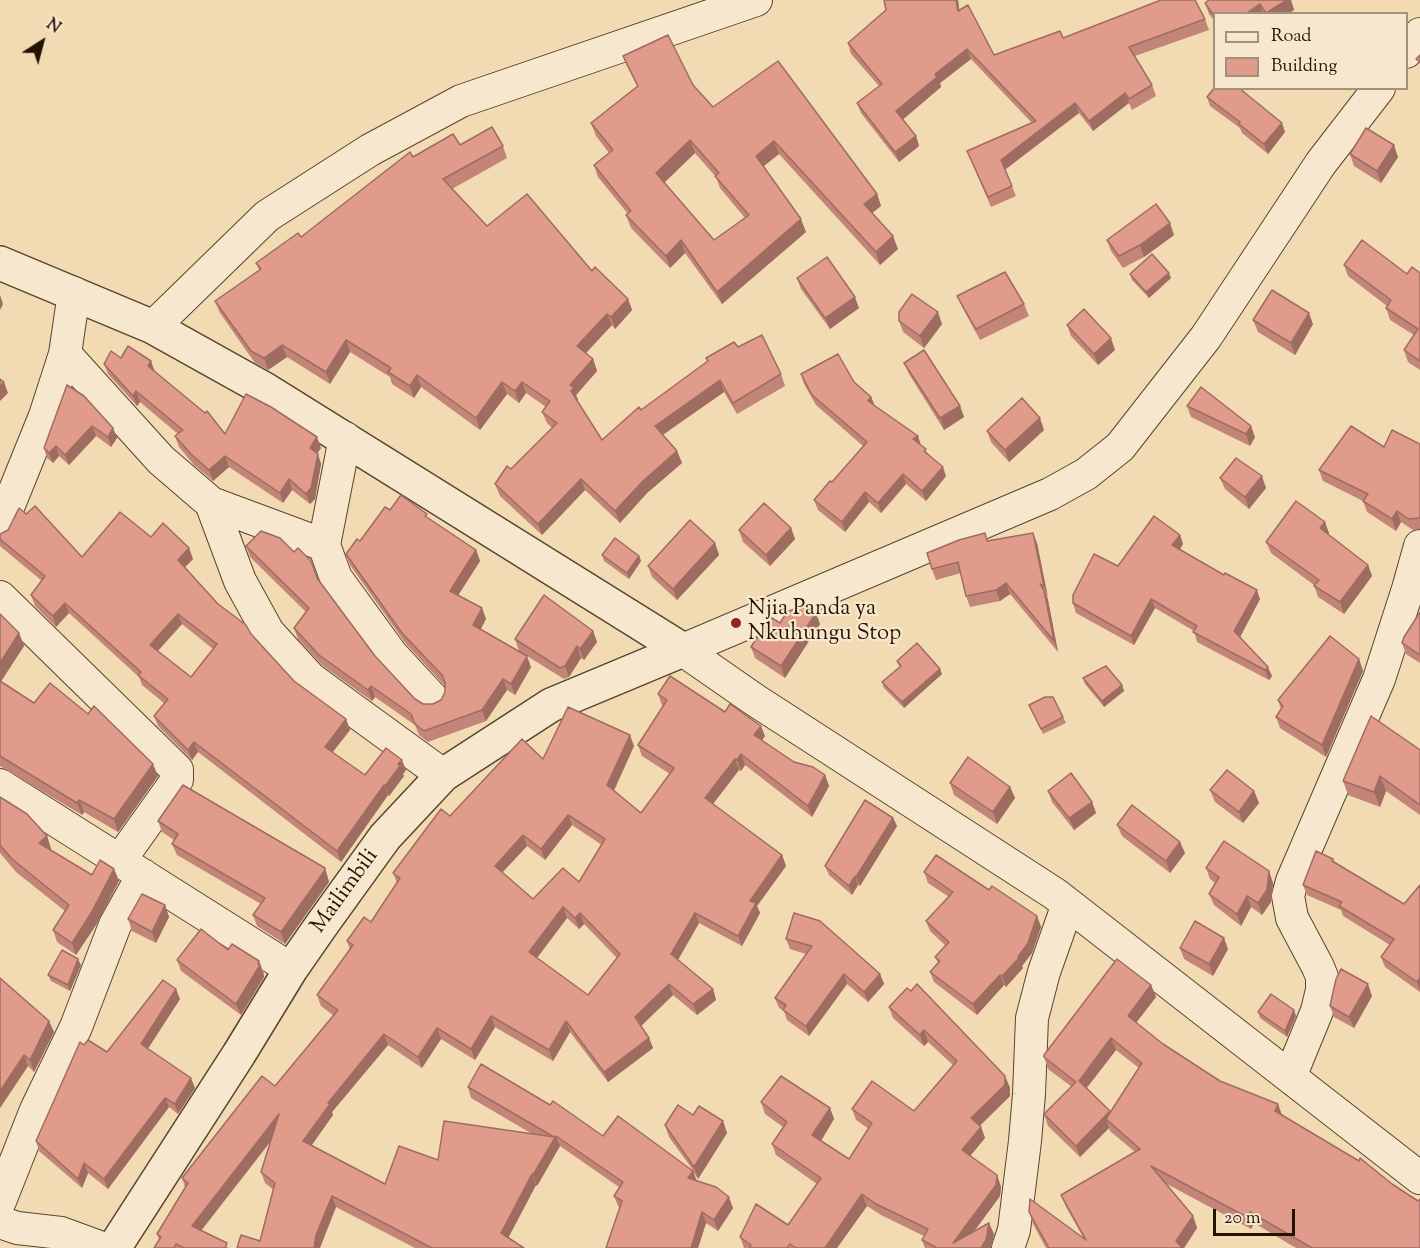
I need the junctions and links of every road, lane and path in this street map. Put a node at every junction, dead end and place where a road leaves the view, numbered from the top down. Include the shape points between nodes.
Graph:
1 (756, 0) edge
2 (1420, 34) edge
3 (1408, 51) edge
4 (1377, 90) edge
5 (0, 263) edge
6 (74, 293) junction
7 (153, 327) junction
8 (64, 354) junction
9 (345, 438) junction
10 (10, 468) edge
11 (211, 503) junction
12 (0, 526) edge
13 (324, 545) junction
14 (1420, 546) edge
15 (1414, 594) edge
16 (0, 597) edge
17 (683, 650) junction
18 (432, 698) dead end
19 (442, 775) junction
20 (0, 785) edge
21 (131, 868) junction
22 (1068, 904) junction
23 (291, 969) junction
24 (1290, 1077) junction
25 (1420, 1178) edge
26 (0, 1201) edge
27 (0, 1222) edge
28 (102, 1248) edge
29 (114, 1248) edge
30 (1008, 1248) edge

1 - 7 street via 461,101 370,150 267,216
2 - 3 street
4 - 17 street via 1321,163 1206,337 1120,447 1086,474 1050,494
5 - 6 street
6 - 7 street
6 - 8 street
7 - 9 street
8 - 10 street via 45,417
8 - 11 street via 161,460
9 - 13 street
9 - 17 street
10 - 12 street
11 - 13 street
11 - 19 street via 240,581 268,632 311,679
13 - 18 street via 336,578 392,655
14 - 15 street
15 - 24 street via 1288,896 1292,918 1322,977 1317,1011
16 - 21 street via 177,770 177,780
17 - 19 street, Mailimbili via 551,705
17 - 22 street
19 - 23 street, Mailimbili via 385,837
20 - 21 street
21 - 23 street
21 - 26 street via 115,925 76,1027 36,1110
22 - 24 street
22 - 30 street via 1032,1018 1025,1141 1014,1230
23 - 29 street, Mailimbili
24 - 25 street
27 - 28 street via 61,1233

